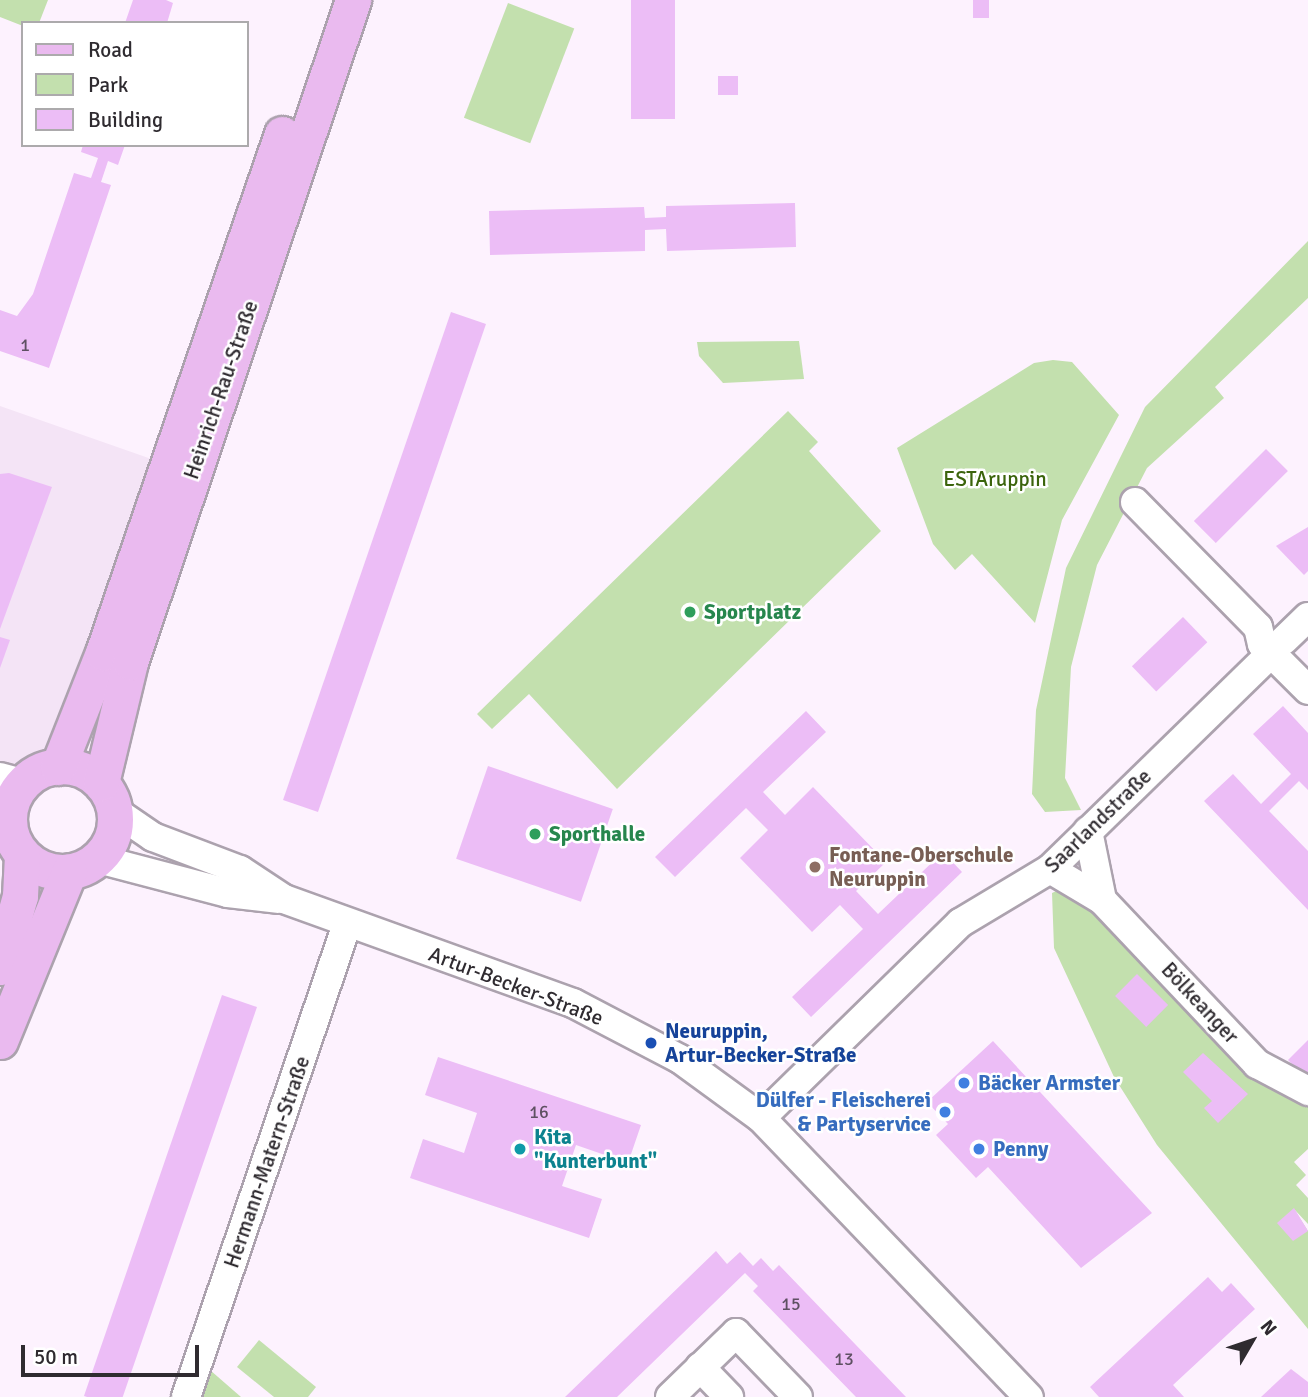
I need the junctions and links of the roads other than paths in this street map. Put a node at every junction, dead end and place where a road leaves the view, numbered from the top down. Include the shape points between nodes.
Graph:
1 (328, 0) edge
2 (353, 0) edge
3 (1135, 502) dead end
4 (1308, 617) edge
5 (1272, 645) junction
6 (1308, 690) edge
7 (58, 766) junction
8 (12, 780) edge
9 (108, 797) junction
10 (1088, 831) junction
11 (10, 833) edge
12 (83, 866) junction
13 (1050, 869) junction
14 (284, 900) junction
15 (1102, 900) junction
16 (346, 926) junction
17 (0, 967) edge
18 (0, 1041) edge
19 (1308, 1091) edge
20 (761, 1118) junction
21 (700, 1367) junction
22 (186, 1397) edge
23 (670, 1397) edge
24 (729, 1397) edge
25 (798, 1397) edge
26 (1029, 1397) edge

1 - 7 main road, Heinrich-Rau-Straße via 99,664
2 - 9 main road, Heinrich-Rau-Straße via 130,662
3 - 5 street
4 - 5 street, Saarlandstraße
5 - 6 street
5 - 10 street, Saarlandstraße
7 - 8 main road
7 - 9 main road
8 - 11 main road
9 - 12 main road via 109,845
9 - 14 street, Artur-Becker-Straße via 153,837 240,870
10 - 13 street, Saarlandstraße
10 - 15 street
11 - 12 main road via 44,869
11 - 17 main road via 20,896
12 - 14 street, Artur-Becker-Straße
12 - 18 main road
13 - 15 street, Bölkeanger
13 - 20 street, Saarlandstraße via 960,923
14 - 16 street, Artur-Becker-Straße
15 - 19 street, Bölkeanger via 1257,1064
16 - 20 street, Artur-Becker-Straße via 573,1003 680,1059
16 - 22 street, Hermann-Matern-Straße
20 - 26 street, Artur-Becker-Straße
21 - 23 street
21 - 24 street
21 - 25 street via 736,1333

